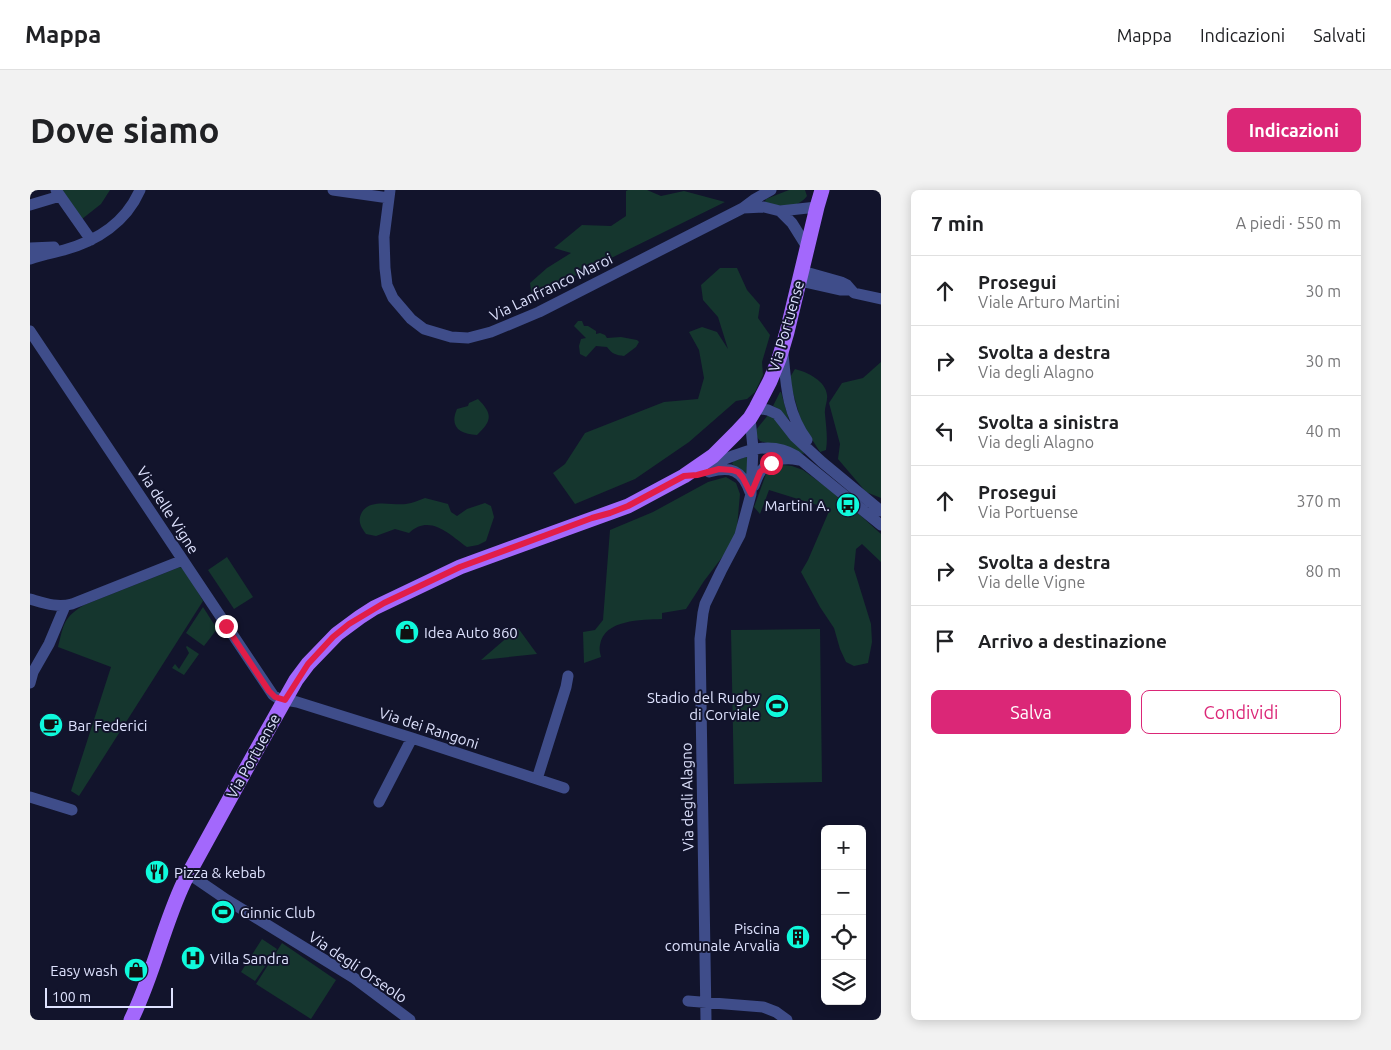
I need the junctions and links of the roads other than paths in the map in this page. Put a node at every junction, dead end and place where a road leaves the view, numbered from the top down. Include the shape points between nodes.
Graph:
1 (140, 190) edge
2 (334, 190) edge
3 (771, 190) edge
4 (58, 193) edge
5 (389, 194) edge
6 (818, 197) edge
7 (30, 205) edge
8 (743, 208) junction
9 (780, 211) junction
10 (91, 240) junction
11 (78, 246) junction
12 (807, 247) junction
13 (30, 248) edge
14 (30, 259) edge
15 (801, 276) junction
16 (881, 299) edge
17 (30, 331) edge
18 (782, 350) junction
19 (753, 413) junction
20 (753, 448) junction
21 (822, 462) junction
22 (807, 465) junction
23 (684, 476) junction
24 (751, 494) junction
25 (881, 511) edge
26 (881, 525) edge
27 (183, 560) junction
28 (30, 599) edge
29 (65, 606) junction
30 (568, 676) dead end
31 (30, 683) edge
32 (285, 700) junction
33 (412, 738) junction
34 (537, 779) junction
35 (564, 788) dead end
36 (30, 797) edge
37 (379, 802) dead end
38 (72, 810) dead end
39 (189, 874) junction
40 (688, 1001) dead end
41 (706, 1002) junction
42 (131, 1020) edge
43 (410, 1020) edge
44 (706, 1020) edge
45 (787, 1020) edge

1 - 10 street via 128,211 106,232
2 - 5 street
3 - 8 street, Via Lanfranco Maroi
4 - 7 street
4 - 10 street
5 - 8 street, Via Lanfranco Maroi via 384,268 393,298 411,320 424,328 439,335 468,338 539,312
6 - 9 street, Via Lanfranco Maroi
6 - 12 main road, Via Portuense
8 - 9 street, Via Lanfranco Maroi via 764,207
9 - 12 street
10 - 11 street
11 - 13 street
11 - 14 street
12 - 15 main road, Via Portuense
15 - 16 street via 841,282 854,293
15 - 18 main road, Via Portuense
17 - 27 street, Via delle Vigne
18 - 19 main road, Via Portuense
18 - 21 street via 793,416
19 - 20 street, Via degli Alagno
19 - 21 street via 765,409 775,413
19 - 23 main road, Via Portuense via 719,450
20 - 22 street via 785,451
20 - 23 street
20 - 24 street, Via degli Alagno
21 - 25 street
22 - 24 street via 791,459 771,463 760,472
22 - 26 street
23 - 24 street via 719,469 732,470 743,478
23 - 32 main road, Via Portuense via 628,506 473,561 369,611 320,650 302,671
24 - 41 street, Via degli Alagno via 740,536 705,604 700,639
27 - 29 street
27 - 32 street, Via delle Vigne via 269,691
28 - 29 street
29 - 31 street
30 - 34 street
32 - 33 street, Via dei Rangoni
32 - 39 main road, Via Portuense
33 - 34 street, Via dei Rangoni
33 - 37 street
34 - 35 street, Via dei Rangoni
36 - 38 street
39 - 42 main road, Via Portuense via 175,901
39 - 43 street, Via degli Orseolo via 354,978
40 - 41 street
41 - 44 street, Via degli Alagno
41 - 45 street via 763,1007

